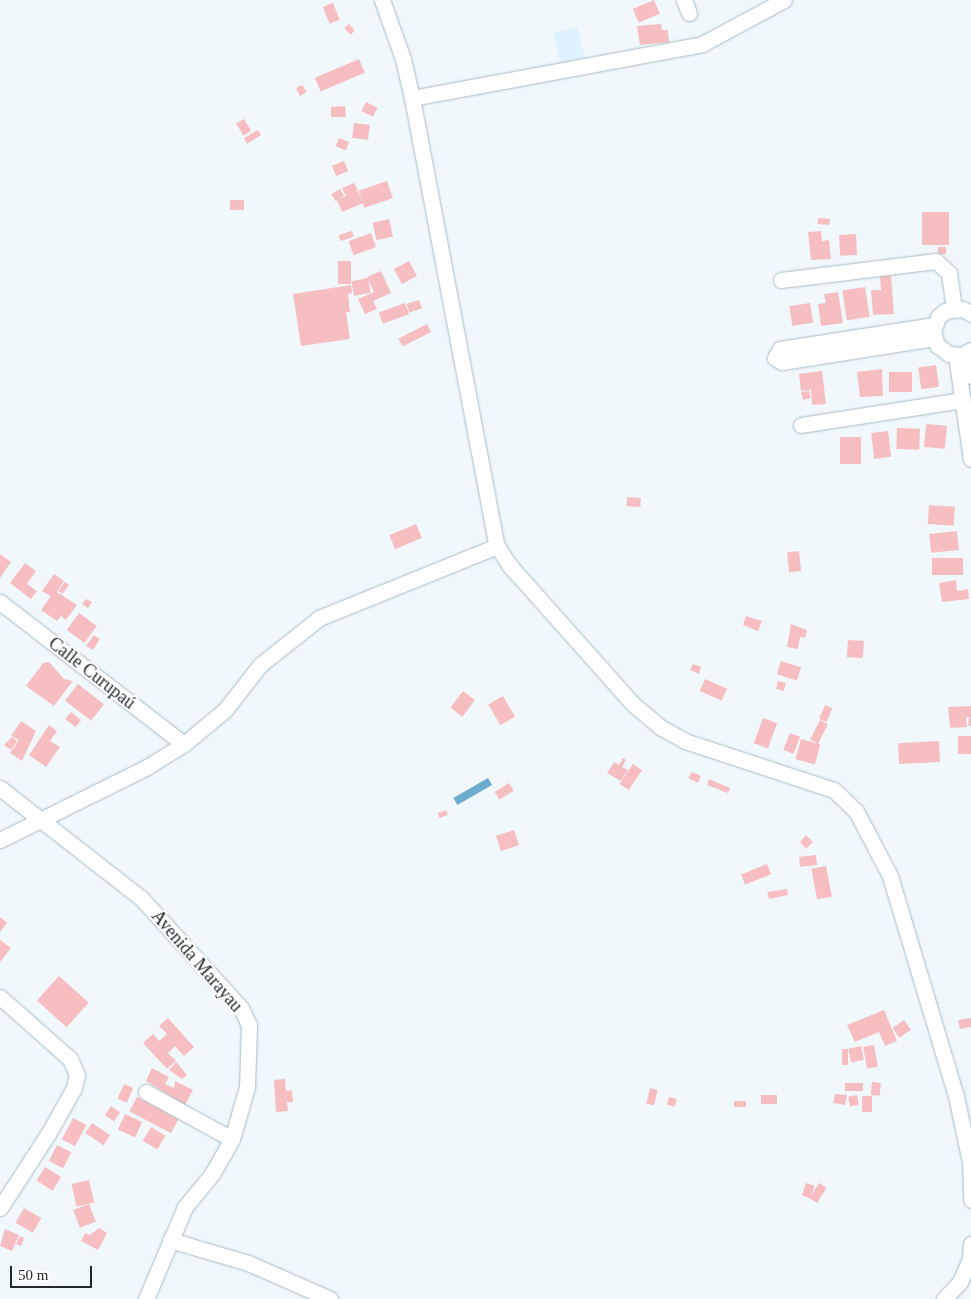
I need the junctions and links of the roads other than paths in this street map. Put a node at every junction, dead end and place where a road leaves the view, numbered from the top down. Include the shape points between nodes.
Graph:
1 (382, 0) edge
2 (784, 0) edge
3 (412, 98) junction
4 (781, 280) dead end
5 (954, 308) junction
6 (971, 314) edge
7 (934, 332) junction
8 (965, 352) edge
9 (971, 376) edge
10 (963, 400) junction
11 (801, 425) dead end
12 (969, 438) edge
13 (970, 456) edge
14 (498, 546) junction
15 (0, 602) edge
16 (184, 744) junction
17 (0, 788) edge
18 (43, 819) junction
19 (0, 840) edge
20 (0, 996) edge
21 (146, 1092) dead end
22 (232, 1139) junction
23 (971, 1200) edge
24 (0, 1208) edge
25 (170, 1240) junction
26 (971, 1244) edge
27 (146, 1299) edge
28 (330, 1299) edge
29 (944, 1299) edge

1 - 3 street via 403,59
2 - 3 street via 702,44
3 - 14 street
4 - 5 street via 936,261 949,273
5 - 6 street
5 - 7 street via 945,311
7 - 7 street via 780,349 775,356 782,362
7 - 8 street via 942,350
8 - 9 street
8 - 10 street
10 - 11 street
10 - 12 street
12 - 13 street
14 - 16 street via 342,606 319,618 260,665 225,710
14 - 23 street via 510,566 627,698 660,727 685,742 834,790 856,811 890,876 956,1096 970,1162
15 - 16 street, Calle Curupaú
16 - 18 street via 147,768
17 - 18 street, Avenida Marayau
18 - 19 street
18 - 22 street, Avenida Marayau via 141,898 241,1008 249,1025 250,1054 241,1115
20 - 24 street via 70,1059 77,1075 74,1088 48,1134
21 - 22 street
22 - 25 street, Avenida Marayau via 212,1174 185,1207
25 - 27 street, Avenida Marayau
25 - 28 street via 248,1263
26 - 29 street via 970,1258 960,1282

